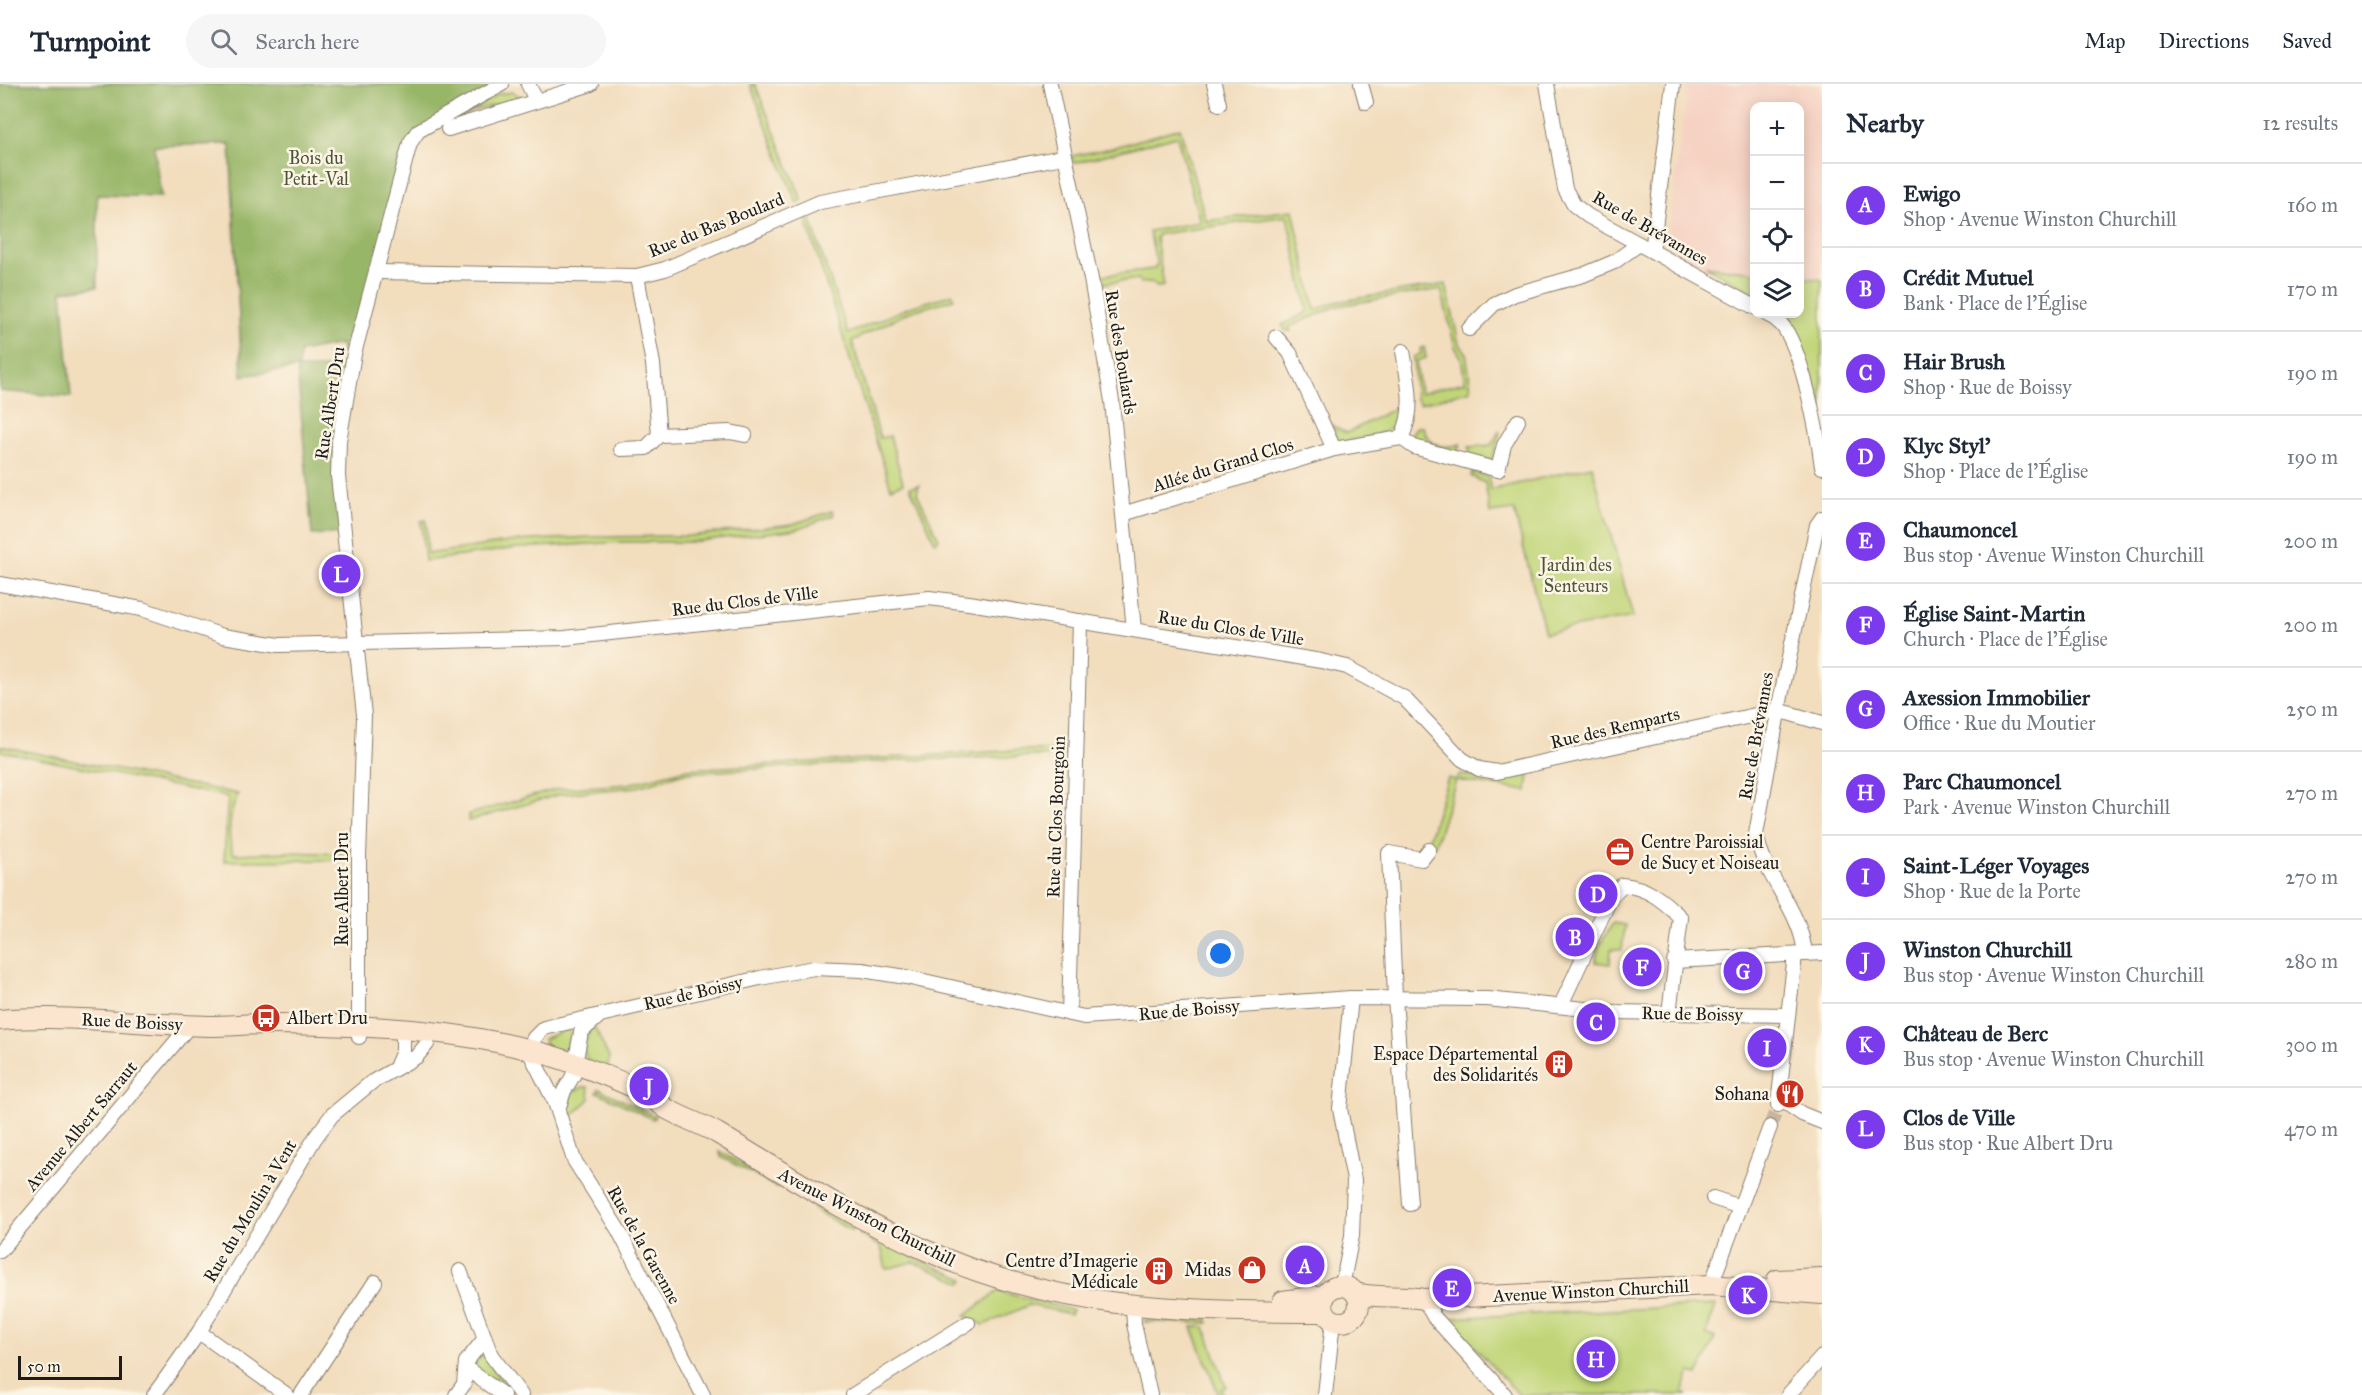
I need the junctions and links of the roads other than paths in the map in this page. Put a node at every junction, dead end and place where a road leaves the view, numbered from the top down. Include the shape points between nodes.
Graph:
1 (502, 84) edge
2 (528, 84) edge
3 (591, 84) edge
4 (1050, 84) edge
5 (1214, 84) edge
6 (1362, 84) edge
7 (1547, 84) edge
8 (1673, 84) edge
9 (536, 100) junction
10 (1366, 102) dead end
11 (1219, 104) dead end
12 (448, 129) dead end
13 (1064, 157) junction
14 (1639, 244) junction
15 (1652, 251) junction
16 (377, 272) junction
17 (637, 276) junction
18 (1750, 304) edge
19 (1772, 318) edge
20 (1469, 329) dead end
21 (1276, 337) dead end
22 (1403, 351) dead end
23 (1518, 421) dead end
24 (659, 435) junction
25 (746, 435) dead end
26 (1401, 438) junction
27 (621, 449) dead end
28 (1334, 449) junction
29 (1822, 467) edge
30 (1123, 514) junction
31 (1822, 518) edge
32 (0, 584) edge
33 (1080, 621) junction
34 (1134, 630) junction
35 (354, 643) junction
36 (1778, 710) junction
37 (1822, 723) edge
38 (1462, 759) joint
39 (1429, 850) dead end
40 (1822, 953) edge
41 (1800, 955) junction
42 (1674, 961) junction
43 (1351, 998) junction
44 (1395, 998) junction
45 (1562, 1005) junction
46 (0, 1011) edge
47 (1669, 1013) junction
48 (1069, 1014) junction
49 (601, 1015) junction
50 (1787, 1015) junction
51 (31, 1017) junction
52 (0, 1020) edge
53 (190, 1025) junction
54 (359, 1033) junction
55 (403, 1036) junction
56 (428, 1038) junction
57 (532, 1057) junction
58 (397, 1065) junction
59 (572, 1067) junction
60 (558, 1110) junction
61 (1822, 1122) edge
62 (1770, 1127) tunnel mouth
63 (1713, 1198) dead end
64 (1410, 1204) dead end
65 (1740, 1207) junction
66 (0, 1251) edge
67 (460, 1271) dead end
68 (1822, 1278) edge
69 (375, 1282) dead end
70 (1717, 1286) junction
71 (1822, 1294) edge
72 (1424, 1299) junction
73 (1336, 1302) junction
74 (1133, 1306) junction
75 (968, 1323) dead end
76 (199, 1332) junction
77 (485, 1338) junction
78 (1822, 1358) edge
79 (466, 1368) junction
80 (154, 1395) edge
81 (286, 1395) edge
82 (301, 1395) edge
83 (456, 1395) edge
84 (503, 1395) edge
85 (521, 1395) edge
86 (704, 1395) edge
87 (853, 1395) edge
88 (1150, 1395) edge
89 (1325, 1395) edge
90 (1505, 1395) edge
91 (1788, 1395) edge

1 - 16 street, Rue Albert Dru via 414,136
2 - 9 street
3 - 9 street
4 - 13 street, Rue des Boulards
5 - 11 street
6 - 10 street
7 - 14 street, Rue de Brévannes via 1569,197 1581,211
8 - 15 street
9 - 12 street
13 - 17 street, Rue du Bas Boulard via 820,202 665,269
13 - 30 street, Rue des Boulards via 1104,348
14 - 15 street, Rue de Brévannes
14 - 20 street via 1614,262 1583,275 1515,294 1494,304
15 - 18 street, Rue de Brévannes
16 - 17 street, Rue du Bas Boulard
16 - 35 street, Rue Albert Dru via 354,354 338,458
17 - 24 street via 653,364
19 - 29 street via 1791,340 1817,431
21 - 28 street via 1290,353
22 - 26 street via 1411,404
23 - 26 street via 1504,445 1498,470 1414,447
24 - 25 street
24 - 27 street via 646,448
26 - 28 street, Allée du Grand Clos
28 - 30 street, Allée du Grand Clos
30 - 34 street, Rue des Boulards
31 - 36 street, Rue de Brévannes via 1817,525
32 - 35 street, Rue du Clos de Ville via 142,609 247,641 279,645
33 - 34 street, Rue du Clos de Ville
33 - 35 street, Rue du Clos de Ville via 929,598 565,638
33 - 48 street, Rue du Clos Bourgoin
34 - 38 street, Rue du Clos de Ville via 1347,667 1404,698
35 - 54 street, Rue Albert Dru via 364,715
36 - 37 street
36 - 38 street, Rue des Remparts via 1497,772 1479,769
36 - 41 street, Rue de Brévannes via 1756,834 1760,852 1799,922
39 - 44 street via 1422,859 1389,854
40 - 41 street
41 - 42 street
41 - 50 street, Rue de Brévannes
42 - 45 street via 1681,918 1639,886 1622,885 1611,897
42 - 47 street
43 - 44 street, Rue de Boissy
43 - 48 street, Rue de Boissy via 1108,1017
43 - 73 street via 1340,1109 1354,1180 1352,1236
44 - 45 street, Rue de Boissy
44 - 64 street
45 - 47 street, Rue de Boissy via 1614,1012
46 - 51 street, Rue de Boissy
47 - 50 street, Rue de Boissy
48 - 49 street, Rue de Boissy via 906,977 814,968
49 - 57 street, Rue de Boissy via 544,1028 534,1038
49 - 59 street, Rue de Boissy via 580,1032
50 - 61 street, Rue de Brévannes via 1779,1102
51 - 52 street, Rue de Boissy
51 - 53 street, Rue de Boissy
53 - 54 street, Rue de Boissy via 233,1026 270,1033
53 - 66 street, Avenue Albert Sarraut
54 - 55 street, Rue de Boissy
55 - 56 street, Rue de Boissy
55 - 58 street via 403,1051
56 - 57 street, Rue de Boissy via 482,1038
56 - 58 street, Rue du Moulin à Vent via 416,1057
57 - 59 street, Rue de Boissy
57 - 60 street, Rue de la Garenne
58 - 76 street, Rue du Moulin à Vent via 332,1115
59 - 60 street
59 - 74 street, Avenue Winston Churchill via 708,1141 743,1151 887,1231 954,1263 1046,1292
60 - 86 street, Rue de la Garenne via 574,1160 620,1231
62 - 65 street
63 - 65 street
65 - 70 street
67 - 77 street
68 - 70 street, Avenue Winston Churchill
69 - 82 street
70 - 71 street, Avenue Winston Churchill
70 - 72 street, Avenue Winston Churchill
72 - 73 street, Avenue Winston Churchill via 1377,1297
72 - 73 street, Avenue Winston Churchill via 1356,1315 1359,1303
72 - 90 street via 1434,1317
73 - 74 street, Avenue Winston Churchill via 1225,1311
73 - 89 street
74 - 88 street
75 - 87 street
76 - 80 street, Rue du Moulin à Vent
76 - 81 street
77 - 79 street via 466,1362
77 - 85 street via 491,1355
78 - 91 street
79 - 83 street via 464,1384
79 - 84 street

